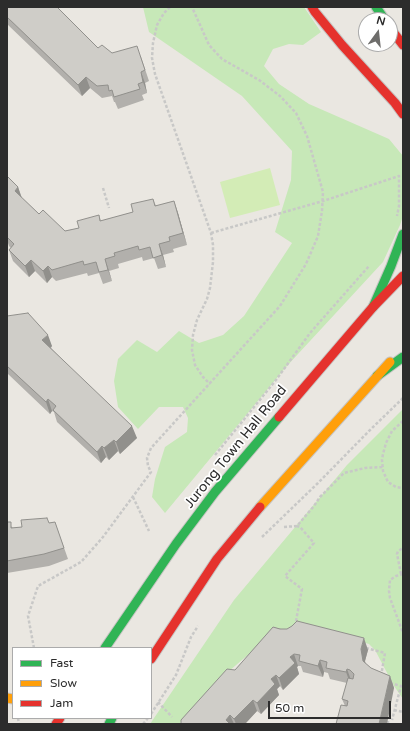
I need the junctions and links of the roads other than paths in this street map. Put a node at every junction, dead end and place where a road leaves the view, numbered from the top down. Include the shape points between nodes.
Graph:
1 (312, 7) edge
2 (369, 73) junction
3 (397, 91) dead end
4 (403, 114) edge
5 (403, 234) edge
6 (403, 276) edge
7 (373, 307) junction
8 (403, 348) edge
9 (403, 357) edge
10 (377, 376) junction
11 (106, 647) edge
12 (152, 657) edge

1 - 2 main road via 342,45
2 - 3 main road
2 - 4 main road
5 - 7 main road
6 - 7 main road, Jurong Town Hall Road
7 - 11 main road, Jurong Town Hall Road via 215,492
8 - 10 main road
9 - 10 main road
10 - 12 main road via 260,506 217,559

